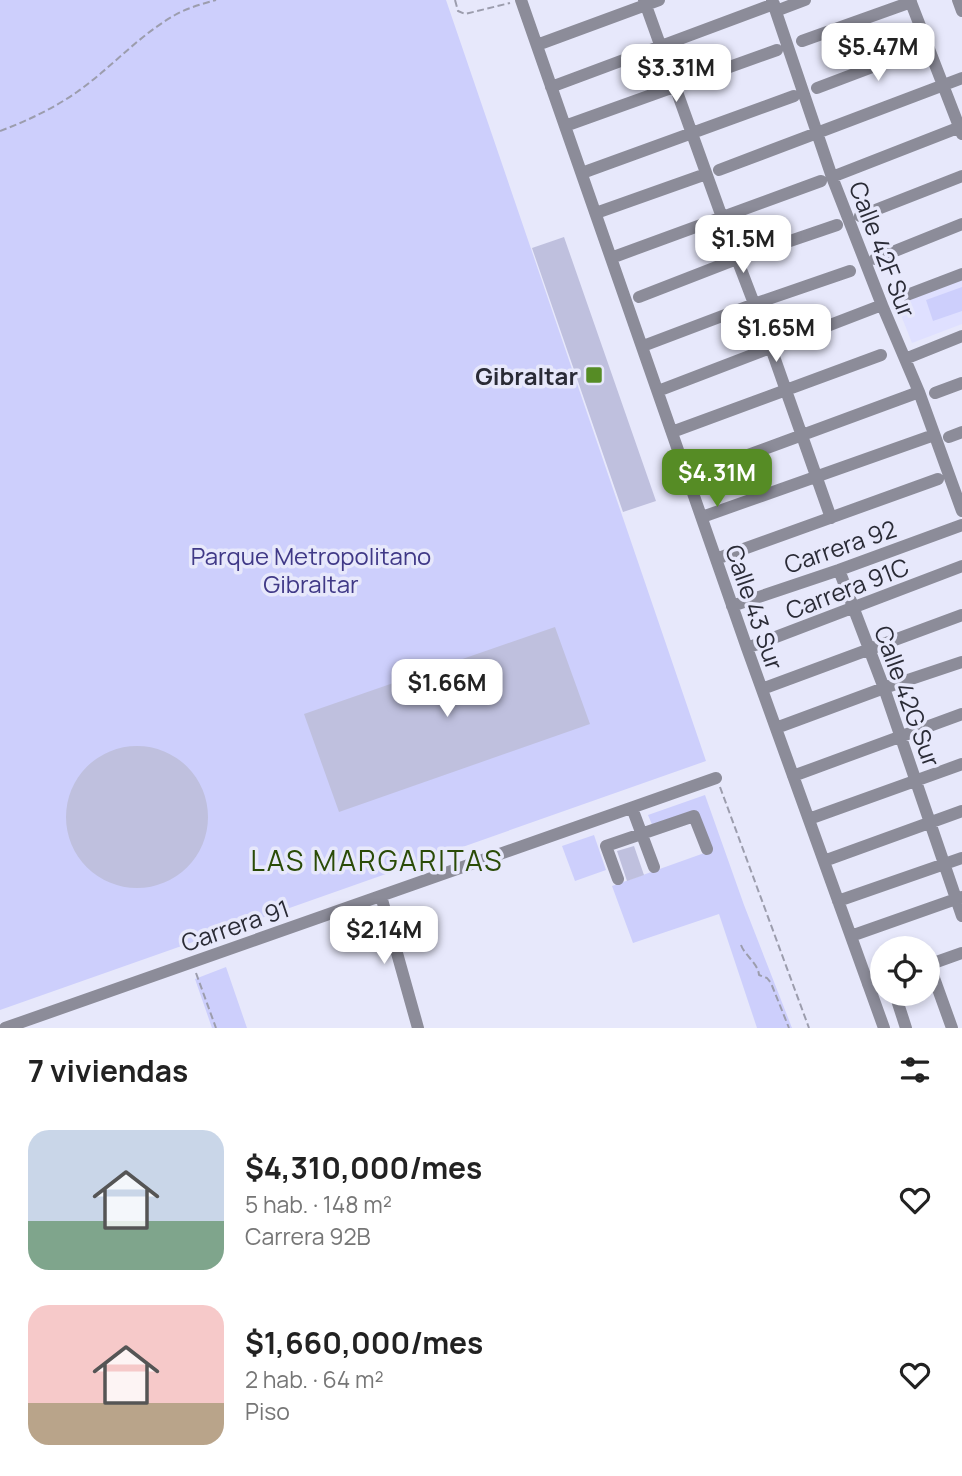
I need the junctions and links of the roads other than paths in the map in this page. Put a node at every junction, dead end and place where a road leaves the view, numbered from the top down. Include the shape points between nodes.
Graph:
1 (522, 0) edge
2 (659, 0) edge
3 (805, 0) edge
4 (958, 0) edge
5 (911, 1) edge
6 (645, 3) edge
7 (774, 5) edge
8 (962, 11) edge
9 (802, 41) dead end
10 (537, 46) junction
11 (661, 46) junction
12 (928, 46) junction
13 (776, 50) dead end
14 (962, 78) edge
15 (943, 85) junction
16 (676, 86) junction
17 (551, 87) junction
18 (817, 88) dead end
19 (794, 96) dead end
20 (565, 126) junction
21 (961, 131) edge
22 (817, 132) junction
23 (692, 133) junction
24 (713, 172) junction
25 (582, 173) junction
26 (962, 176) edge
27 (827, 179) junction
28 (596, 213) junction
29 (722, 216) junction
30 (860, 216) dead end
31 (962, 224) edge
32 (837, 225) dead end
33 (611, 258) junction
34 (875, 259) dead end
35 (737, 260) junction
36 (849, 271) dead end
37 (962, 274) edge
38 (906, 295) dead end
39 (639, 297) dead end
40 (754, 304) junction
41 (882, 305) junction
42 (962, 336) edge
43 (643, 346) junction
44 (771, 348) junction
45 (881, 355) dead end
46 (905, 359) junction
47 (962, 383) edge
48 (786, 390) junction
49 (658, 391) junction
50 (919, 392) junction
51 (935, 393) dead end
52 (672, 432) junction
53 (801, 435) junction
54 (934, 435) junction
55 (816, 476) junction
56 (688, 478) junction
57 (938, 479) dead end
58 (957, 481) edge
59 (962, 512) edge
60 (702, 517) junction
61 (831, 518) junction
62 (962, 525) edge
63 (716, 559) junction
64 (962, 566) edge
65 (839, 570) junction
66 (732, 606) junction
67 (853, 608) junction
68 (962, 615) edge
69 (747, 648) junction
70 (869, 649) junction
71 (962, 662) edge
72 (884, 688) junction
73 (762, 689) junction
74 (962, 714) edge
75 (776, 727) junction
76 (900, 736) junction
77 (962, 764) edge
78 (793, 776) junction
79 (716, 778) road end
80 (916, 781) junction
81 (632, 808) junction
82 (962, 811) edge
83 (809, 820) junction
84 (930, 822) junction
85 (642, 834) junction
86 (707, 849) dead end
87 (962, 858) edge
88 (824, 861) junction
89 (945, 864) junction
90 (654, 867) dead end
91 (618, 879) dead end
92 (381, 896) junction
93 (959, 898) edge
94 (838, 901) junction
95 (962, 916) edge
96 (851, 936) junction
97 (962, 953) edge
98 (940, 961) edge
99 (868, 984) joint
100 (940, 996) edge
101 (899, 1006) edge
102 (5, 1028) edge
103 (418, 1028) edge
104 (884, 1028) edge
105 (906, 1028) edge
106 (952, 1028) edge

1 - 10 street, Calle 43 Sur
2 - 6 street
3 - 7 street
4 - 8 street
5 - 9 street
5 - 12 street
6 - 10 street
6 - 11 street
7 - 11 street
7 - 22 street, Calle 42F Sur
10 - 17 street, Calle 43 Sur
11 - 16 street
11 - 17 street
12 - 15 street
12 - 18 street
13 - 16 street
14 - 15 street
15 - 21 street
15 - 22 street
16 - 20 street
16 - 23 street
17 - 20 street, Calle 43 Sur
19 - 23 street
20 - 25 street, Calle 43 Sur
21 - 27 street
22 - 24 street
22 - 27 street, Calle 42F Sur
23 - 24 street
23 - 25 street
24 - 28 street
24 - 29 street
25 - 28 street, Calle 43 Sur
26 - 30 street
27 - 29 street
27 - 41 street, Calle 42F Sur
28 - 33 street, Calle 43 Sur
29 - 33 street
29 - 35 street
31 - 34 street
32 - 35 street
33 - 43 street, Calle 43 Sur
35 - 39 street
35 - 40 street
36 - 40 street
37 - 38 street
40 - 43 street
40 - 44 street
41 - 44 street
41 - 46 street, Calle 42F Sur
42 - 46 street
43 - 49 street, Calle 43 Sur
44 - 48 street
44 - 49 street
45 - 48 street
46 - 50 street, Calle 42F Sur
47 - 51 street
48 - 52 street
48 - 53 street
49 - 52 street, Calle 43 Sur
50 - 53 street
50 - 54 street, Calle 42F Sur
52 - 56 street, Calle 43 Sur
53 - 55 street
53 - 56 street
54 - 55 street
54 - 58 street, Calle 42F Sur
55 - 60 street
55 - 61 street
56 - 60 street, Calle 43 Sur
57 - 61 street
58 - 59 street, Calle 42F Sur
60 - 63 street, Calle 43 Sur
61 - 63 street
62 - 65 street, Carrera 92
63 - 66 street, Calle 43 Sur
64 - 67 street, Carrera 91C
65 - 66 street, Carrera 92
65 - 67 street, Calle 42G Sur
66 - 69 street, Calle 43 Sur
67 - 69 street, Carrera 91C
67 - 70 street, Calle 42G Sur
68 - 70 street
69 - 73 street, Calle 43 Sur
70 - 72 street, Calle 42G Sur
70 - 73 street
71 - 72 street
72 - 75 street
72 - 76 street, Calle 42G Sur
73 - 75 street, Calle 43 Sur
74 - 76 street
75 - 78 street, Calle 43 Sur
76 - 78 street
76 - 80 street, Calle 42G Sur
77 - 80 street
78 - 83 street, Calle 43 Sur
79 - 81 street, Carrera 91
80 - 83 street
80 - 84 street, Calle 42G Sur
81 - 85 street
81 - 92 street, Carrera 91
82 - 84 street
83 - 88 street, Calle 43 Sur
84 - 88 street
84 - 89 street, Calle 42G Sur
85 - 86 street via 694,816
85 - 90 street
85 - 91 street via 606,846
87 - 89 street
88 - 94 street, Calle 43 Sur
89 - 93 street, Calle 42G Sur
89 - 94 street
92 - 102 street, Carrera 91
92 - 103 street
93 - 95 street, Calle 42G Sur
93 - 96 street
94 - 96 street, Calle 43 Sur
96 - 99 street, Calle 43 Sur
97 - 98 street
99 - 104 street, Calle 43 Sur
100 - 106 street
101 - 105 street

